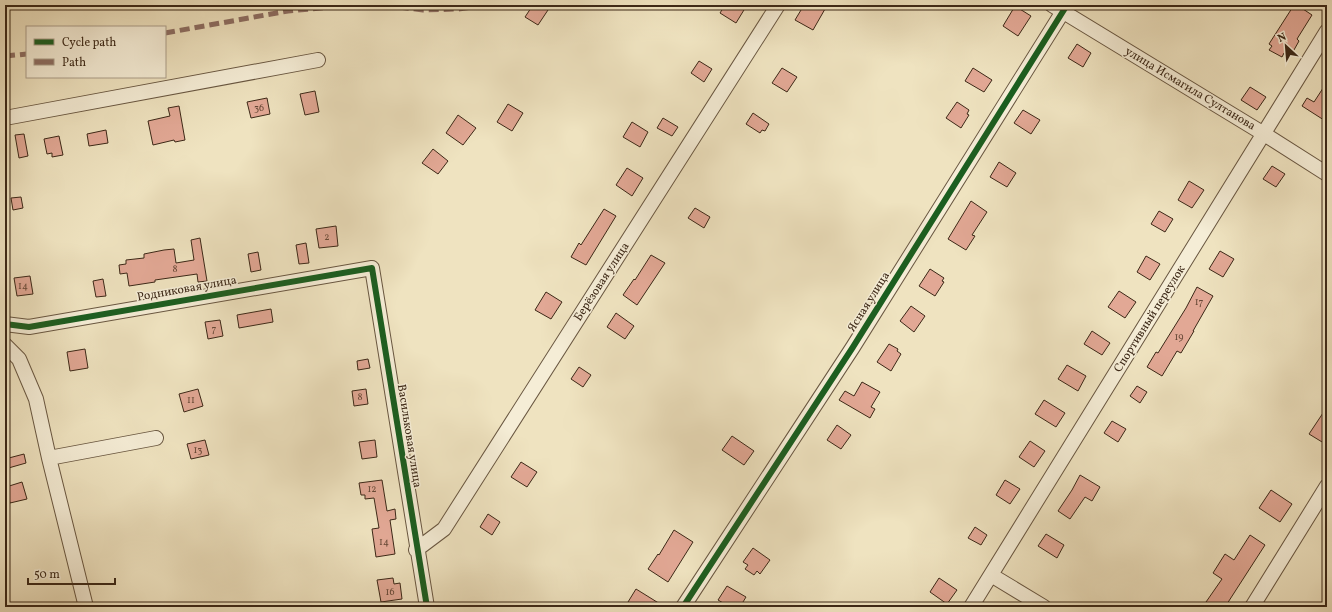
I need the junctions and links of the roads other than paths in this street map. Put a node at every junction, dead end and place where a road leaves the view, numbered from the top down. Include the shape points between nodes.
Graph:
1 (778, 5) edge
2 (1060, 7) edge
3 (1327, 31) edge
4 (318, 60) dead end
5 (5, 118) edge
6 (1264, 134) junction
7 (1327, 174) edge
8 (372, 268) joint
9 (5, 324) edge
10 (5, 345) edge
11 (156, 438) dead end
12 (49, 458) junction
13 (1327, 486) edge
14 (416, 550) junction
15 (991, 576) junction
16 (86, 607) edge
17 (427, 607) edge
18 (683, 607) edge
19 (971, 607) edge
20 (1044, 607) edge
21 (1252, 607) edge

1 - 14 street, Берёзовая улица via 444,529
2 - 6 street, улица Исмагила Султанова
2 - 18 street, Ясная улица via 853,348
3 - 6 street, Спортивный переулок
4 - 5 street
6 - 7 street, улица Исмагила Султанова
6 - 15 street, Спортивный переулок
8 - 9 street, Родниковая улица via 29,328
8 - 14 street, Васильковая улица
10 - 12 street via 19,359 36,399
11 - 12 street
12 - 16 street
13 - 21 street
14 - 17 street, Васильковая улица
15 - 19 street, Спортивный переулок
15 - 20 street

